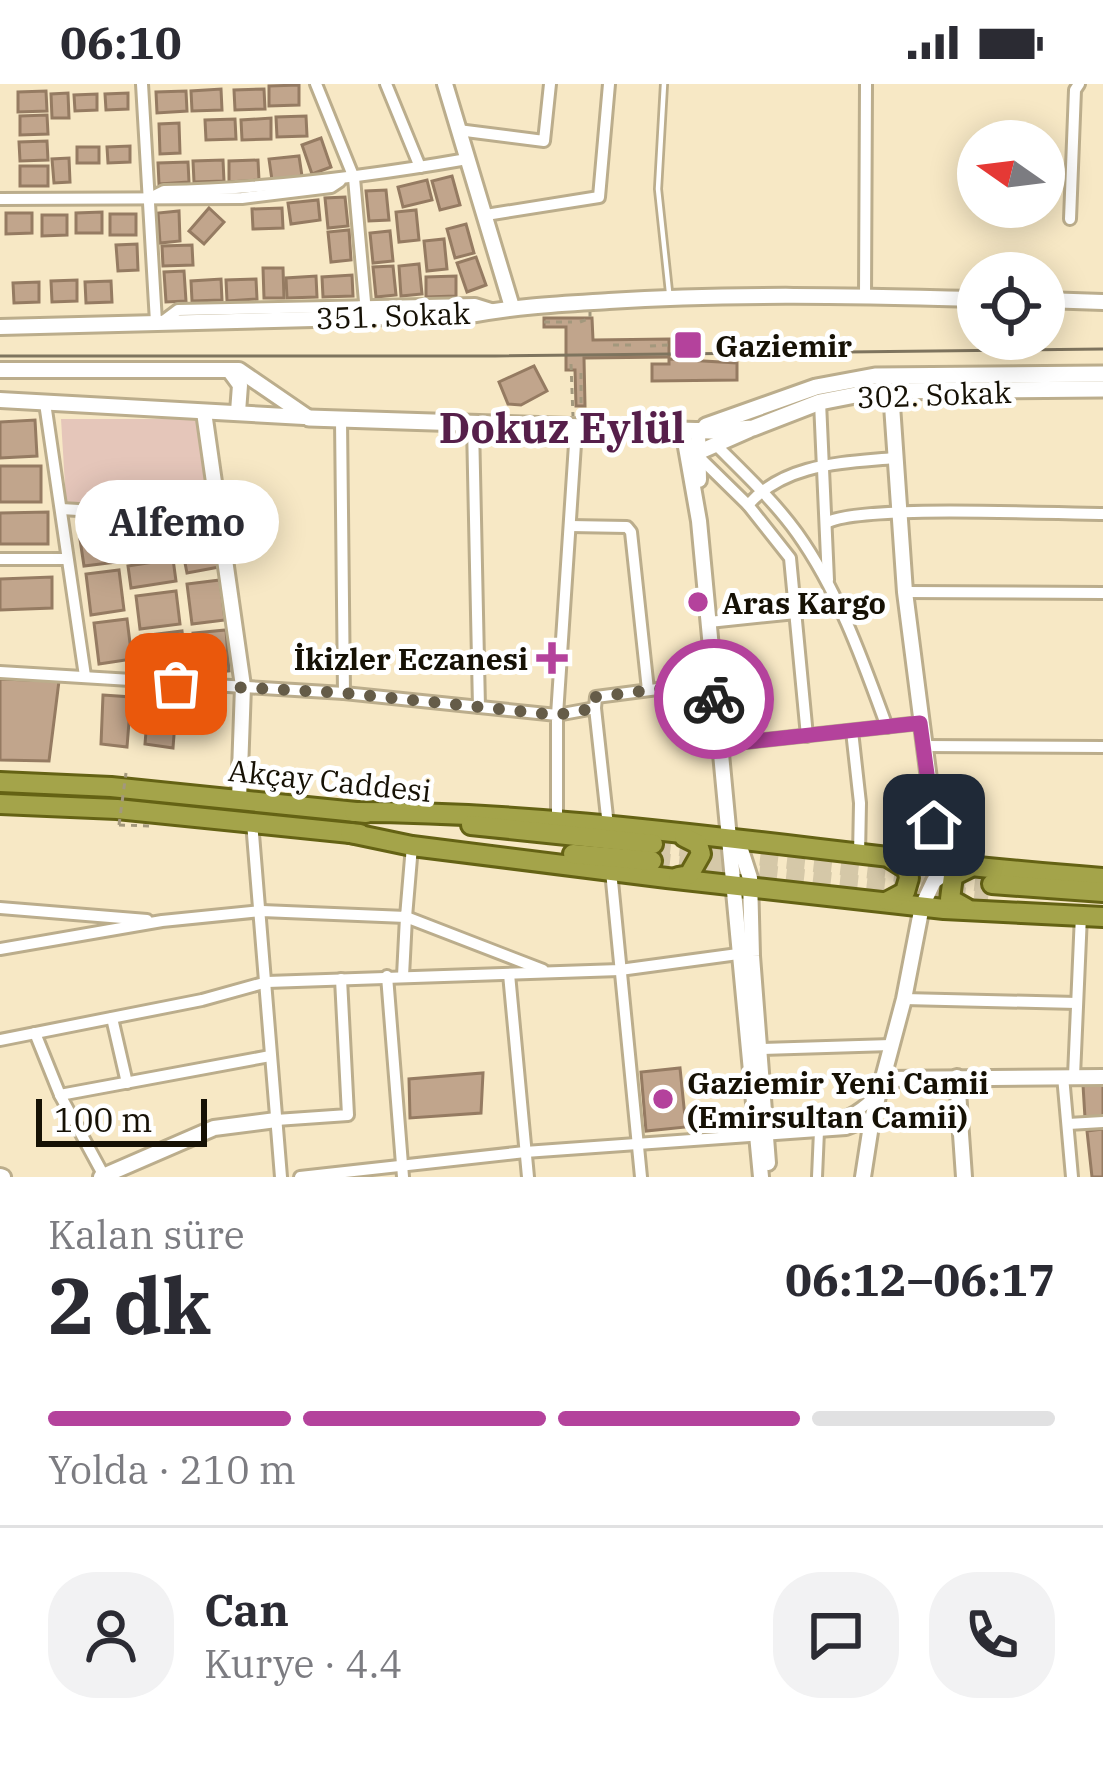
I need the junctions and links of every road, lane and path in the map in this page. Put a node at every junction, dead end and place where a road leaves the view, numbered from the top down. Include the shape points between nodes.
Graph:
1 (142, 84) edge
2 (316, 84) edge
3 (386, 84) edge
4 (445, 84) edge
5 (550, 84) edge
6 (609, 84) edge
7 (664, 84) edge
8 (866, 84) edge
9 (1079, 84) edge
10 (458, 130) junction
11 (466, 159) junction
12 (420, 167) junction
13 (347, 180) junction
14 (151, 196) junction
15 (0, 199) edge
16 (486, 215) junction
17 (1070, 219) dead end
18 (865, 296) junction
19 (669, 298) junction
20 (957, 298) edge
21 (1065, 301) edge
22 (1103, 302) edge
23 (512, 307) junction
24 (366, 312) junction
25 (159, 322) junction
26 (544, 322) dead end
27 (572, 322) dead end
28 (0, 327) edge
29 (614, 345) dead end
30 (635, 345) dead end
31 (669, 345) dead end
32 (650, 346) dead end
33 (571, 364) dead end
34 (0, 370) edge
35 (229, 370) junction
36 (580, 373) dead end
37 (248, 374) junction
38 (1103, 374) edge
39 (1103, 389) edge
40 (890, 391) junction
41 (274, 395) junction
42 (0, 400) edge
43 (820, 402) junction
44 (45, 403) junction
45 (581, 406) dead end
46 (204, 412) junction
47 (238, 412) junction
48 (266, 414) junction
49 (309, 418) junction
50 (341, 420) junction
51 (578, 423) junction
52 (473, 425) junction
53 (753, 428) junction
54 (691, 430) junction
55 (715, 444) junction
56 (699, 455) junction
57 (894, 458) junction
58 (823, 464) junction
59 (761, 490) junction
60 (748, 505) junction
61 (61, 509) junction
62 (898, 513) junction
63 (1103, 514) edge
64 (218, 518) junction
65 (700, 521) junction
66 (826, 523) junction
67 (570, 526) junction
68 (0, 559) edge
69 (67, 559) junction
70 (828, 584) junction
71 (905, 592) junction
72 (1103, 593) edge
73 (796, 613) junction
74 (709, 622) junction
75 (0, 673) edge
76 (85, 676) junction
77 (712, 682) junction
78 (243, 686) junction
79 (648, 690) junction
80 (344, 693) junction
81 (478, 707) junction
82 (595, 708) junction
83 (557, 715) junction
84 (920, 723) junction
85 (887, 728) junction
86 (852, 731) junction
87 (807, 736) junction
88 (719, 745) junction
89 (923, 746) junction
90 (1103, 747) edge
91 (126, 773) dead end
92 (0, 782) edge
93 (239, 800) junction
94 (0, 804) edge
95 (354, 812) junction
96 (557, 821) junction
97 (252, 822) junction
98 (608, 826) junction
99 (141, 828) dead end
100 (350, 833) junction
101 (676, 833) junction
102 (729, 840) junction
103 (412, 846) junction
104 (859, 855) junction
105 (891, 859) junction
106 (954, 866) junction
107 (611, 871) junction
108 (667, 878) junction
109 (1103, 878) edge
110 (741, 885) junction
111 (1103, 892) edge
112 (984, 898) junction
113 (884, 902) junction
114 (922, 906) junction
115 (1103, 907) edge
116 (0, 908) edge
117 (262, 911) junction
118 (1081, 915) junction
119 (406, 917) junction
120 (1103, 917) edge
121 (162, 921) junction
122 (0, 949) edge
123 (738, 954) junction
124 (620, 970) junction
125 (547, 972) junction
126 (509, 974) junction
127 (387, 976) junction
128 (403, 976) junction
129 (341, 979) junction
130 (267, 982) junction
131 (904, 999) junction
132 (1077, 1003) junction
133 (112, 1018) junction
134 (0, 1022) edge
135 (35, 1033) junction
136 (4, 1040) edge
137 (891, 1045) junction
138 (760, 1049) junction
139 (270, 1056) junction
140 (957, 1076) junction
141 (1069, 1076) junction
142 (1103, 1077) edge
143 (127, 1083) junction
144 (882, 1084) junction
145 (60, 1095) junction
146 (872, 1119) junction
147 (276, 1120) junction
148 (1103, 1122) edge
149 (1068, 1124) junction
150 (820, 1131) junction
151 (763, 1132) junction
152 (637, 1144) junction
153 (525, 1152) junction
154 (403, 1171) edge
155 (102, 1176) edge
156 (281, 1177) edge
157 (300, 1177) edge
158 (527, 1177) edge
159 (641, 1177) edge
160 (765, 1177) edge
161 (818, 1177) edge
162 (863, 1177) edge
163 (964, 1177) edge
164 (1072, 1177) edge

1 - 14 street
2 - 13 street
3 - 12 street
4 - 10 street
5 - 10 street via 544,141
6 - 16 street via 599,197
7 - 19 lane via 658,189
8 - 18 street
9 - 17 street
10 - 11 street
11 - 12 street
11 - 16 street
12 - 13 street
13 - 14 street
13 - 24 street
14 - 15 street
14 - 25 street
16 - 23 street
18 - 19 street, 351. Sokak
18 - 20 street, 351. Sokak
19 - 23 street, 351. Sokak
21 - 22 street
23 - 24 street, 351. Sokak via 471,315
24 - 25 street, 351. Sokak
25 - 28 street, 351. Sokak
26 - 27 path
29 - 30 path
31 - 32 path
33 - 51 path
34 - 35 street
35 - 37 street
35 - 47 street via 241,386
36 - 45 path
37 - 41 street
37 - 48 street
38 - 54 main road, 302. Sokak via 875,376 816,387
39 - 40 main road, 302. Sokak
40 - 43 main road, 302. Sokak
40 - 57 street
41 - 48 street
41 - 49 street
42 - 44 street
43 - 53 main road, 302. Sokak
43 - 58 street
44 - 46 street
44 - 61 street
46 - 47 street
46 - 64 street
47 - 48 street
48 - 49 street
49 - 50 main road, 302. Sokak
50 - 52 main road, 302. Sokak
50 - 80 street
51 - 52 main road, 302. Sokak
51 - 54 main road, 302. Sokak
51 - 67 street
52 - 81 street
53 - 54 main road, 302. Sokak
53 - 55 street
54 - 56 street
54 - 65 street
55 - 56 street
55 - 59 street
56 - 60 street
56 - 65 street
57 - 58 street
57 - 62 street
58 - 59 street
58 - 66 street
59 - 60 street
59 - 70 street
60 - 73 street via 790,558
61 - 64 street
61 - 69 street
62 - 63 street
62 - 66 street
62 - 71 street
64 - 78 street
65 - 74 street
66 - 70 street
67 - 79 street via 631,532
67 - 83 street
68 - 69 street
69 - 76 street
70 - 85 street
71 - 72 street
71 - 84 street
73 - 74 street
73 - 87 street
74 - 77 street
75 - 76 street
76 - 78 street
77 - 79 street
77 - 88 street
78 - 80 street
78 - 93 street
79 - 82 street via 596,697
80 - 81 street
81 - 83 street
82 - 83 street
82 - 98 street
83 - 96 street
84 - 85 street
84 - 89 street
85 - 86 street
86 - 87 street
86 - 104 street
87 - 88 street
88 - 102 street
89 - 90 street
89 - 106 street
91 - 99 path, bridge via 119,825
92 - 93 highway, Akçay Caddesi
93 - 95 highway, Akçay Caddesi
94 - 97 highway, Akçay Caddesi
95 - 96 highway
95 - 100 highway, Akçay Caddesi via 652,853
96 - 98 highway
97 - 100 highway, Akçay Caddesi
97 - 117 street
98 - 101 highway
100 - 103 highway
101 - 102 highway
101 - 108 highway via 701,854 689,875
102 - 104 highway
102 - 110 street
103 - 107 highway
103 - 119 street
104 - 105 highway
105 - 106 highway
105 - 113 highway via 907,869 908,886
106 - 109 highway
106 - 112 highway via 948,891 958,905
106 - 114 street via 934,881
107 - 108 highway
107 - 124 street
108 - 110 highway
110 - 113 highway
110 - 123 street
110 - 138 street
111 - 112 highway
112 - 114 highway
112 - 115 highway
112 - 118 highway
113 - 114 highway
114 - 131 street
116 - 121 street
117 - 119 street
117 - 121 street
117 - 130 street
118 - 120 highway
118 - 132 street
119 - 125 street
119 - 128 street
121 - 122 street
123 - 124 street
123 - 151 street
124 - 125 street
124 - 152 street
125 - 126 street
126 - 128 street
126 - 153 street
127 - 128 street
127 - 129 street
127 - 154 street
129 - 130 street
129 - 147 street via 348,1115
130 - 133 street
130 - 139 street
131 - 132 street
131 - 137 street
132 - 141 street
133 - 135 street
133 - 143 street
134 - 136 street
135 - 136 street
135 - 145 street
137 - 138 street
137 - 144 street
138 - 151 street
139 - 143 street
139 - 147 street
140 - 141 street
140 - 144 street
140 - 163 street
141 - 142 street
141 - 149 street
143 - 145 street
144 - 146 street
144 - 151 street via 845,1120
145 - 155 street
146 - 150 street
146 - 162 street
147 - 155 street via 214,1129
147 - 156 street
148 - 149 street
149 - 164 street
150 - 151 street
150 - 161 street
151 - 152 street
151 - 160 street
152 - 153 street
152 - 159 street
153 - 154 street
153 - 158 street
154 - 157 street

